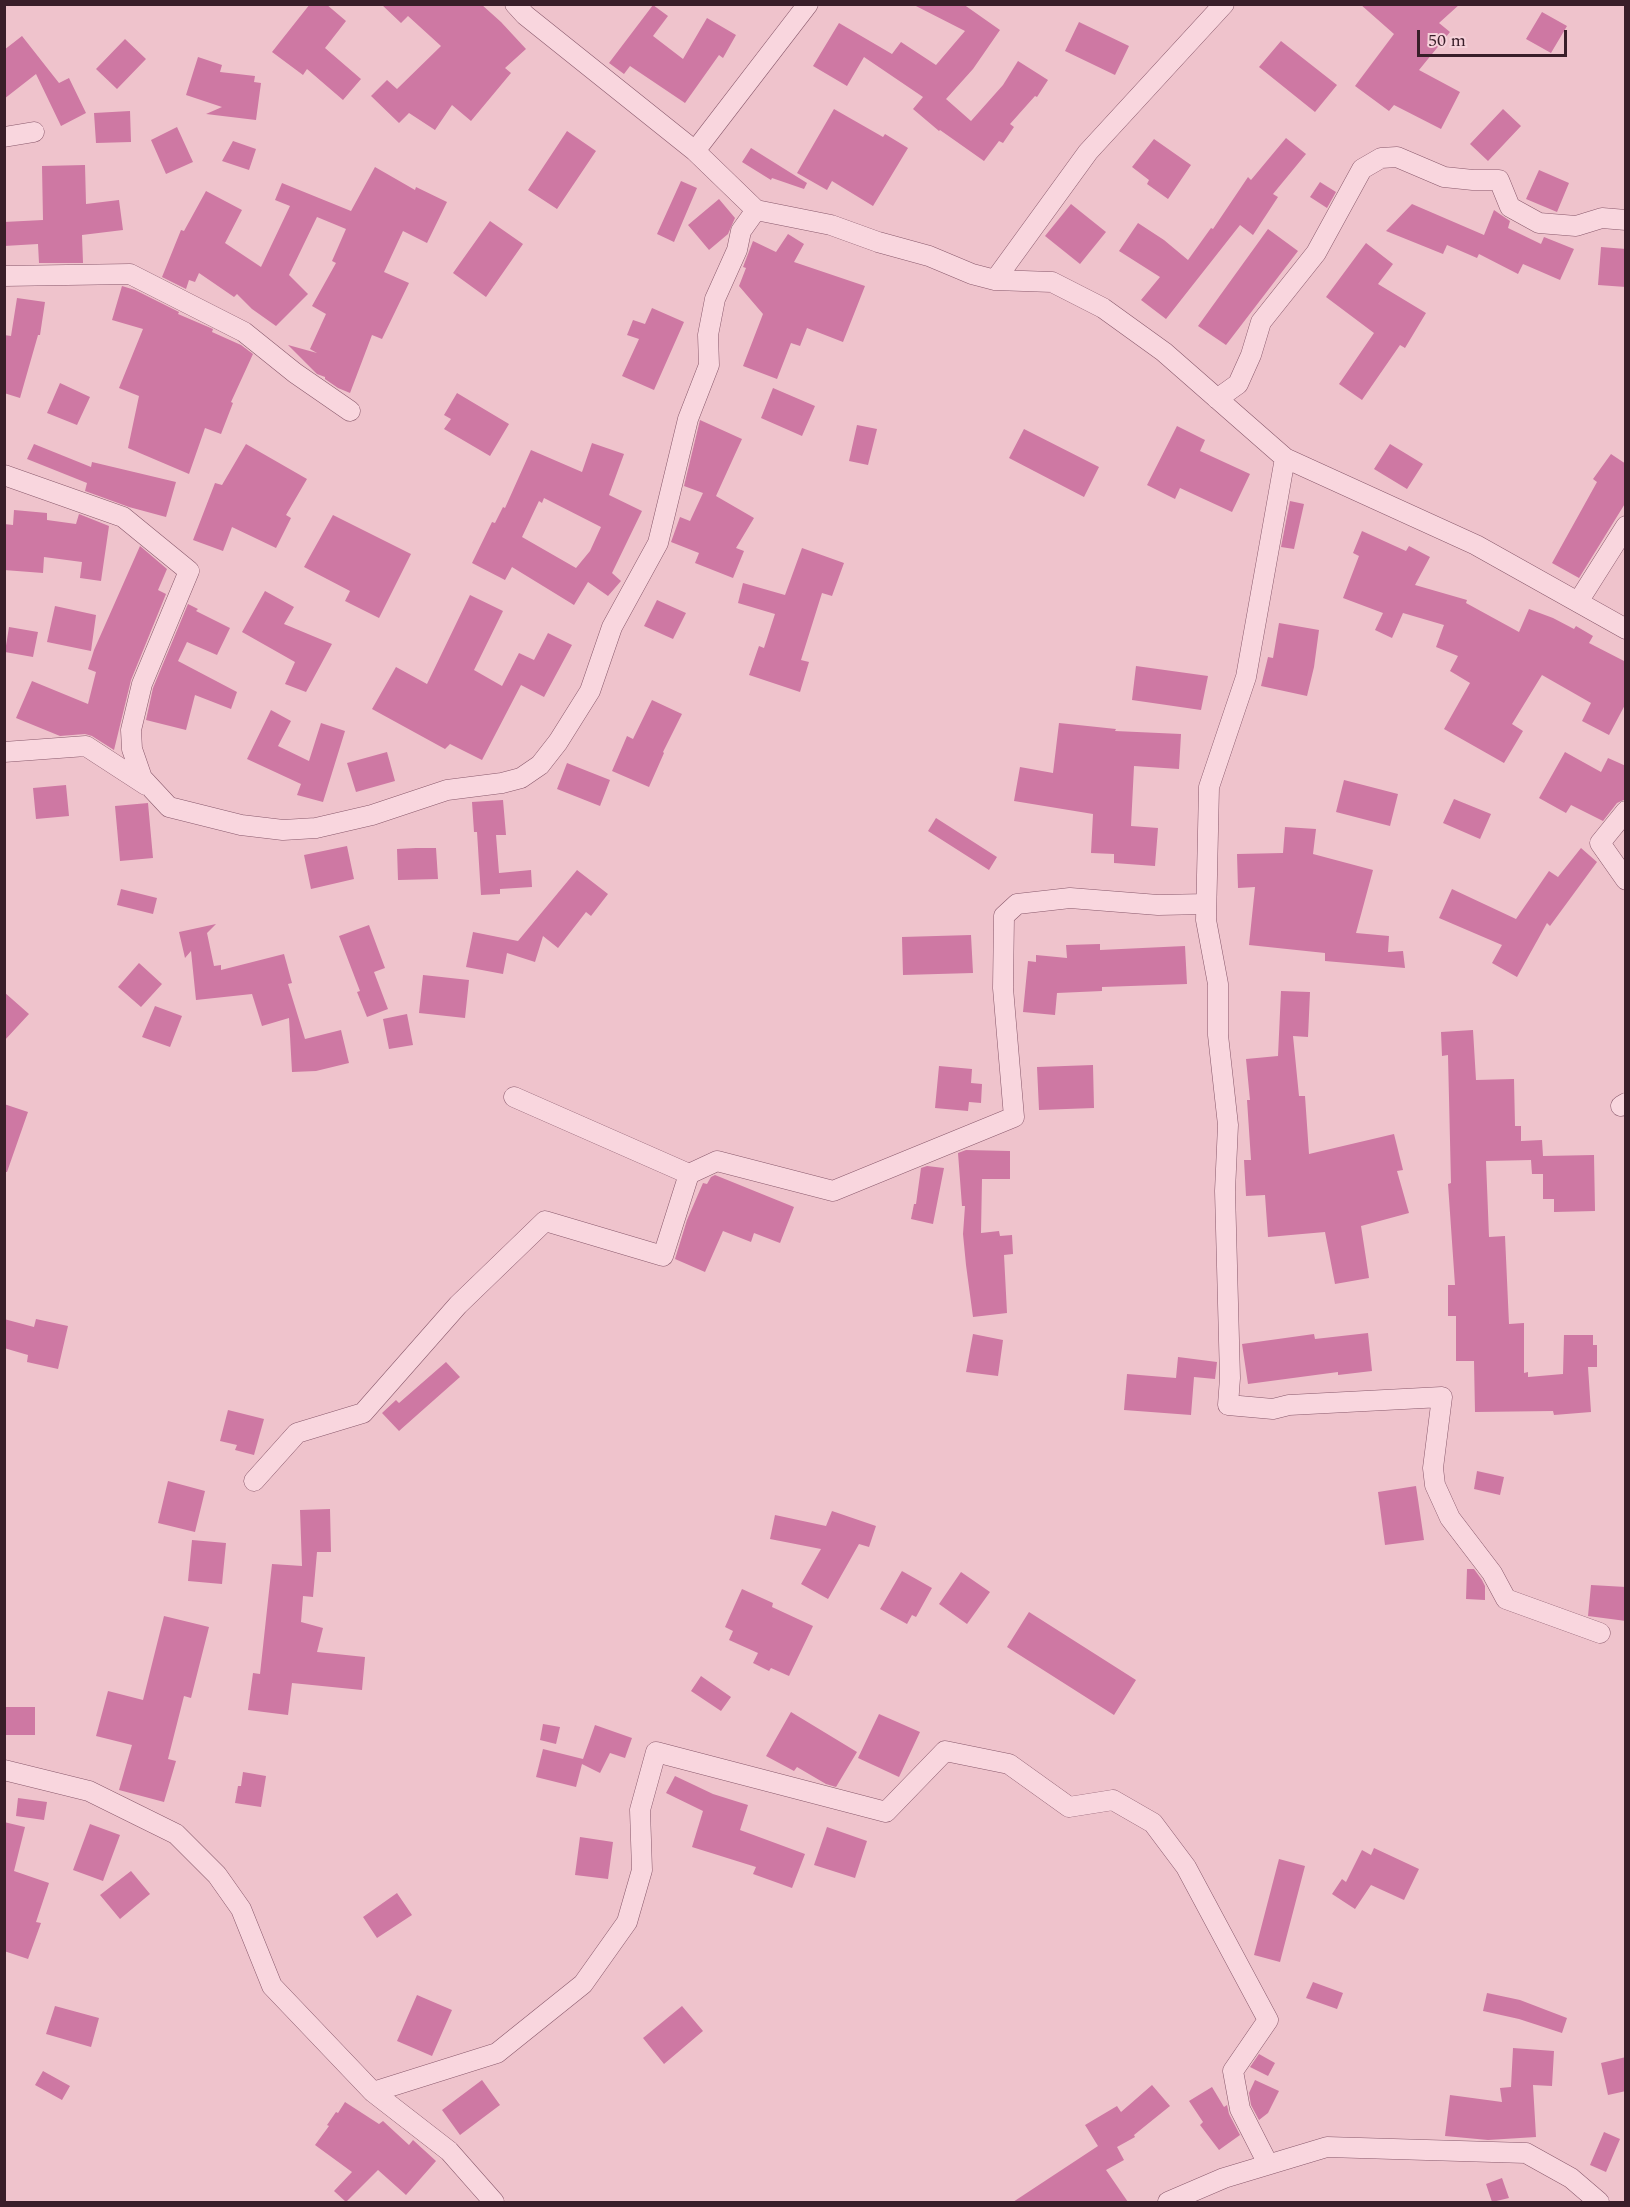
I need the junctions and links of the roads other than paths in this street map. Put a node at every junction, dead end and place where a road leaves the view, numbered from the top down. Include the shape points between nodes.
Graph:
1 (515, 4) edge
2 (808, 4) edge
3 (1224, 4) edge
4 (34, 132) dead end
5 (4, 137) edge
6 (695, 151) junction
7 (756, 210) junction
8 (1626, 220) edge
9 (4, 276) edge
10 (996, 280) junction
11 (1217, 399) junction
12 (350, 411) dead end
13 (1285, 458) junction
14 (4, 475) edge
15 (1626, 526) edge
16 (1578, 602) junction
17 (1626, 629) edge
18 (4, 752) edge
19 (151, 788) junction
20 (1626, 811) edge
21 (1626, 880) edge
22 (1206, 904) junction
23 (514, 1097) dead end
24 (689, 1174) junction
25 (254, 1480) dead end
26 (1600, 1634) dead end
27 (4, 1770) edge
28 (374, 2092) junction
29 (1268, 2164) junction
30 (494, 2202) edge
31 (1168, 2202) edge
32 (1599, 2202) edge

1 - 6 street
2 - 6 street
3 - 10 street via 1088,152
4 - 5 street
6 - 7 street
7 - 10 street via 831,225
7 - 19 street via 741,231 737,250 715,299 708,335 709,365 688,419 658,543 612,627 590,691 540,765 520,778 447,790 327,825 283,830 241,825 169,807
8 - 11 street via 1602,218 1576,226 1539,223 1510,207 1499,180 1444,177 1397,157 1381,158 1362,170 1316,253 1261,322 1238,384
9 - 12 street via 130,274 244,332
10 - 11 street via 1052,282 1103,308 1164,352
11 - 13 street
13 - 16 street via 1476,545
13 - 22 street via 1246,677 1209,787
14 - 19 street via 123,517 189,571 142,684 131,730 132,749 142,778
15 - 16 street
16 - 17 street
18 - 19 street via 86,746
20 - 21 street via 1600,843
22 - 24 street via 1070,898 1017,904 1004,916 1003,988 1014,1117 833,1191 717,1161
22 - 26 street via 1218,984 1218,1035 1228,1125 1228,1405 1274,1408 1442,1398 1435,1485 1450,1518 1492,1573 1506,1599
23 - 24 street
24 - 25 street via 663,1256 546,1221 458,1305 363,1413 297,1433
27 - 28 street via 89,1791 176,1834 217,1875 241,1909 272,1986
28 - 29 street via 497,2053 583,1984 627,1922 642,1870 640,1810 656,1752 886,1812 945,1751 1009,1764 1069,1807 1113,1800 1153,1822 1186,1867 1268,2020 1233,2071 1240,2109
28 - 30 street via 449,2151
29 - 31 street
29 - 32 street via 1327,2147 1526,2153 1571,2178

